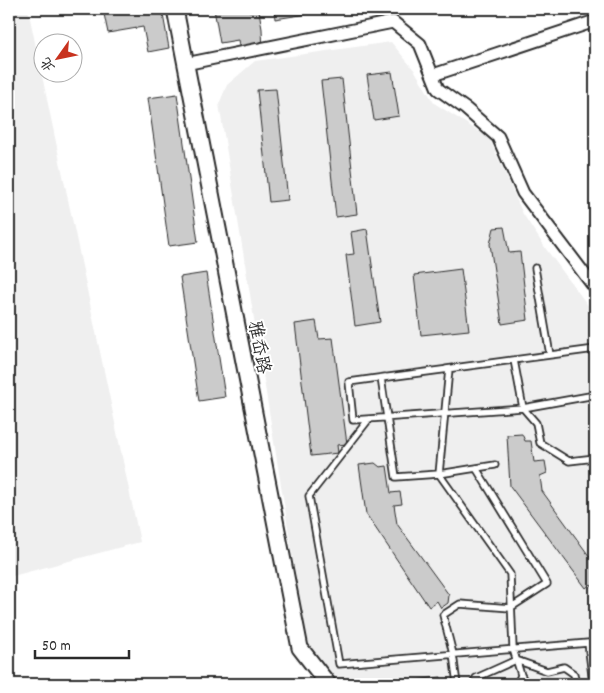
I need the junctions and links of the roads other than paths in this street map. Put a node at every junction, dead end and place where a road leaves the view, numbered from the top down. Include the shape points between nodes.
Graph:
1 (175, 9) edge
2 (595, 21) edge
3 (185, 64) junction
4 (433, 76) junction
5 (535, 268) dead end
6 (595, 288) edge
7 (595, 349) edge
8 (550, 355) junction
9 (514, 360) junction
10 (449, 368) junction
11 (381, 378) junction
12 (595, 395) edge
13 (523, 408) junction
14 (444, 414) junction
15 (387, 418) junction
16 (369, 419) junction
17 (595, 458) edge
18 (495, 465) dead end
19 (476, 468) junction
20 (439, 474) junction
21 (510, 608) junction
22 (595, 642) edge
23 (588, 644) junction
24 (513, 649) junction
25 (453, 654) junction
26 (516, 660) junction
27 (522, 675) junction
28 (328, 684) edge
29 (457, 684) edge
30 (473, 684) edge
31 (517, 684) edge
32 (526, 684) edge
33 (576, 684) edge
34 (593, 684) edge

1 - 3 street, 雅岙路
2 - 4 street
3 - 4 street via 393,22 420,44
3 - 28 street, 雅岙路 via 300,648
4 - 6 street via 438,89 498,137 523,193
5 - 8 lane
7 - 8 lane
8 - 9 lane
9 - 10 lane
9 - 13 lane
10 - 11 lane
10 - 14 lane
11 - 15 lane
11 - 16 lane via 349,382 353,420
12 - 13 lane
13 - 14 lane
13 - 17 lane via 536,423 540,443 569,461
14 - 15 lane
14 - 20 lane
15 - 16 lane
15 - 20 lane via 396,477
16 - 25 lane via 309,496 339,664
18 - 19 lane
19 - 20 lane
19 - 21 lane via 547,584
20 - 21 lane via 510,574
21 - 24 lane
21 - 25 lane via 460,604 443,615
22 - 23 lane
23 - 24 lane
23 - 34 lane
24 - 25 lane
24 - 26 lane
25 - 29 lane
26 - 27 lane
26 - 30 lane via 476,678
26 - 33 lane via 547,671 564,667 574,674
27 - 31 lane
27 - 32 lane

